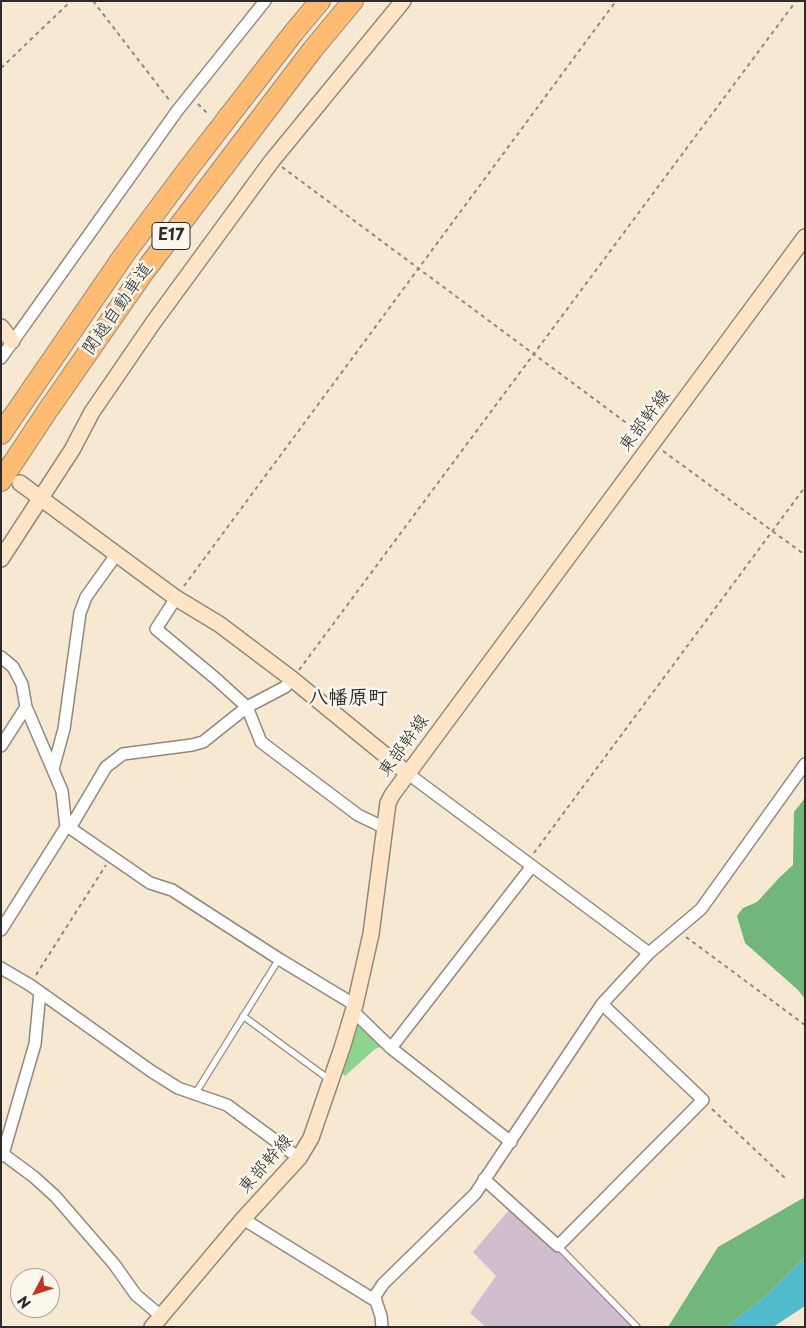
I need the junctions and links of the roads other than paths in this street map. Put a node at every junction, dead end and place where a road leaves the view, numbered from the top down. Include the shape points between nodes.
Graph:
1 (265, 1) edge
2 (320, 1) edge
3 (353, 1) edge
4 (403, 1) edge
5 (805, 237) edge
6 (1, 327) edge
7 (12, 341) junction
8 (1, 358) edge
9 (1, 434) edge
10 (11, 482) edge
11 (41, 498) junction
12 (116, 555) junction
13 (1, 560) edge
14 (176, 598) junction
15 (1, 657) edge
16 (292, 679) junction
17 (26, 707) junction
18 (247, 707) junction
19 (1, 746) edge
20 (805, 764) edge
21 (53, 769) junction
22 (407, 773) junction
23 (68, 828) junction
24 (385, 828) junction
25 (530, 864) junction
26 (1, 930) edge
27 (649, 953) junction
28 (279, 959) junction
29 (1, 968) edge
30 (40, 992) junction
31 (602, 1004) junction
32 (354, 1008) junction
33 (243, 1016) junction
34 (391, 1048) junction
35 (331, 1081) junction
36 (195, 1094) junction
37 (511, 1142) junction
38 (2, 1155) edge
39 (299, 1158) junction
40 (484, 1180) junction
41 (243, 1218) junction
42 (558, 1246) junction
43 (376, 1301) junction
44 (156, 1321) edge
45 (382, 1327) edge
46 (637, 1327) edge

1 - 7 street via 177,111
2 - 9 highway, 関越自動車道 / E17 via 130,248
3 - 10 highway, 関越自動車道 / E17 via 144,272 48,410
4 - 11 street via 271,162 153,323 92,412
5 - 22 street, 東部幹線
6 - 7 street
7 - 8 street
10 - 11 street
11 - 12 street
11 - 13 street
12 - 14 street
12 - 21 street via 86,596 80,614 64,729
14 - 16 street via 219,624
14 - 18 street via 156,629
15 - 17 street via 13,667 22,684
16 - 18 street via 285,687
16 - 22 street
17 - 19 street
17 - 21 street
18 - 23 street via 203,742 123,754 106,767
18 - 24 street via 261,742 358,815
20 - 27 street via 701,909
21 - 23 street via 62,791
22 - 24 street, 東部幹線 via 388,803
22 - 25 street
23 - 26 street
23 - 28 street via 150,883 172,890
24 - 32 street, 東部幹線 via 375,908
25 - 27 street
25 - 34 street
27 - 31 street
28 - 32 street
28 - 33 lane
29 - 30 street
30 - 36 street via 152,1072
30 - 38 street via 35,1044
31 - 37 street
31 - 42 street via 703,1100
32 - 34 street
32 - 35 street, 東部幹線
33 - 35 lane
33 - 36 lane
34 - 37 street
35 - 39 street, 東部幹線 via 311,1138
36 - 39 street via 227,1105
37 - 40 street
38 - 44 street via 55,1196 114,1264
39 - 41 street, 東部幹線
40 - 42 street
40 - 43 street via 475,1194 384,1284 375,1296
41 - 43 street
41 - 44 street, 東部幹線
42 - 46 lane
43 - 45 street

